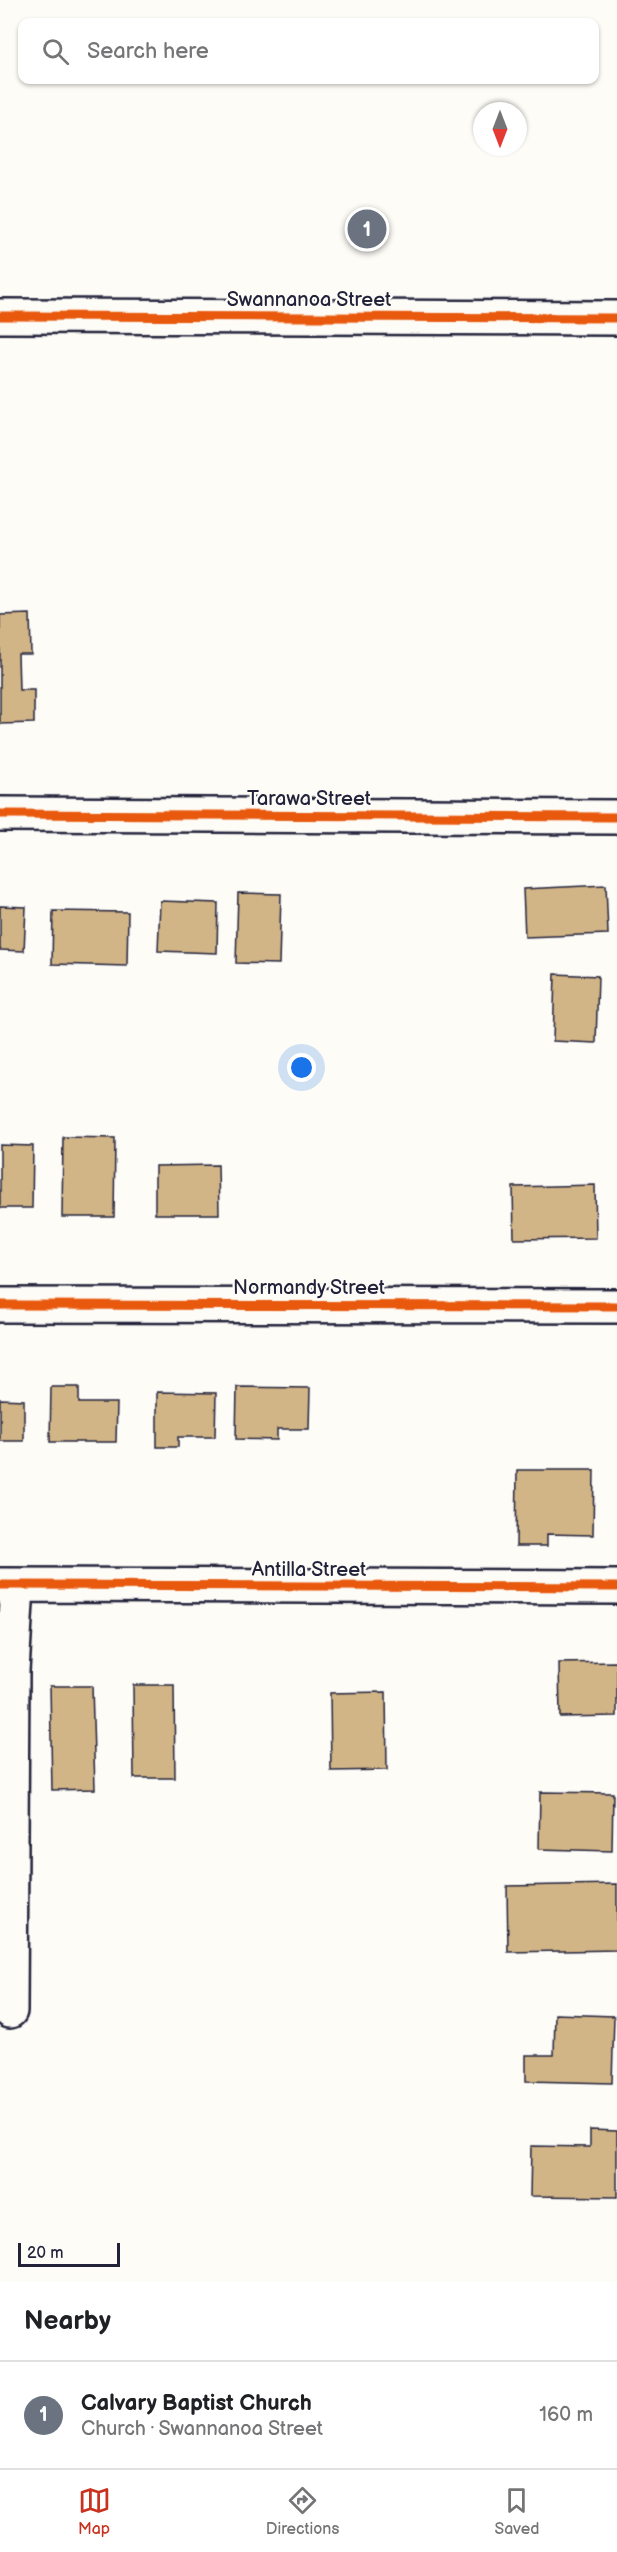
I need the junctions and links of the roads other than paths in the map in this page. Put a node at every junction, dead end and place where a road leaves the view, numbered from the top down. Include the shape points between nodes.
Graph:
1 (0, 316) edge
2 (617, 318) edge
3 (0, 814) edge
4 (617, 817) edge
5 (0, 1305) edge
6 (617, 1306) edge
7 (8, 1586) edge
8 (617, 1587) edge
9 (9, 2011) dead end

1 - 2 street, Swannanoa Street
3 - 4 street, Tarawa Street
5 - 6 street, Normandy Street
7 - 8 street, Antilla Street
7 - 9 street via 12,1671

